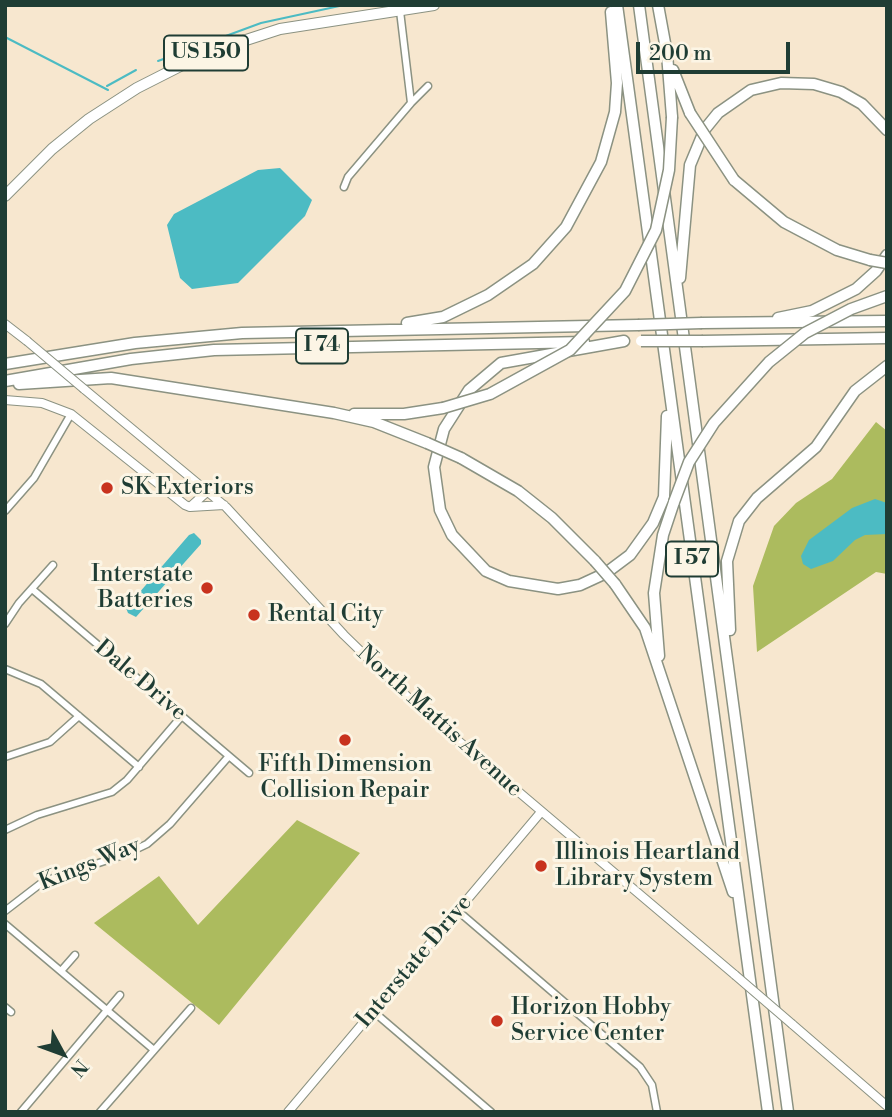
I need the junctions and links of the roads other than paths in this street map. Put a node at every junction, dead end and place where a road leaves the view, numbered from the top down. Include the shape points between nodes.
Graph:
1 (434, 5) edge
2 (611, 5) edge
3 (617, 5) edge
4 (639, 5) edge
5 (658, 5) edge
6 (400, 11) junction
7 (667, 54) junction
8 (428, 86) dead end
9 (411, 103) junction
10 (887, 130) edge
11 (344, 187) dead end
12 (5, 196) edge
13 (887, 255) edge
14 (887, 264) edge
15 (887, 296) edge
16 (678, 298) junction
17 (887, 321) edge
18 (5, 324) edge
19 (726, 324) junction
20 (315, 330) junction
21 (887, 338) edge
22 (624, 341) junction
23 (5, 364) edge
24 (887, 366) edge
25 (668, 382) junction
26 (5, 383) edge
27 (5, 400) edge
28 (334, 413) junction
29 (71, 414) junction
30 (209, 490) junction
31 (224, 505) junction
32 (190, 507) junction
33 (5, 511) edge
34 (53, 565) dead end
35 (32, 589) junction
36 (5, 624) edge
37 (5, 669) edge
38 (660, 673) junction
39 (735, 713) junction
40 (79, 716) junction
41 (181, 717) junction
42 (229, 756) junction
43 (5, 757) edge
44 (139, 767) junction
45 (249, 773) dead end
46 (541, 812) junction
47 (5, 830) edge
48 (738, 905) junction
49 (5, 911) edge
50 (458, 911) junction
51 (5, 923) edge
52 (75, 955) dead end
53 (61, 971) junction
54 (120, 995) dead end
55 (191, 1008) dead end
56 (107, 1011) junction
57 (374, 1012) junction
58 (153, 1050) junction
59 (887, 1106) edge
60 (21, 1112) edge
61 (100, 1112) edge
62 (288, 1112) edge
63 (491, 1112) edge
64 (657, 1112) edge
65 (768, 1112) edge
66 (788, 1112) edge

1 - 6 main road, US 150
2 - 20 highway via 617,97 609,138 589,188 551,246 516,278 452,313 419,322
3 - 25 highway, I 57
4 - 16 highway, I 57
5 - 7 highway
6 - 9 street
6 - 12 main road, US 150 via 270,31 180,65 89,119
7 - 14 highway, bridge via 690,113 734,180 784,222 837,250
7 - 28 highway, bridge via 672,117 669,170 656,230 625,291 570,350 490,394 404,414
8 - 9 street
9 - 11 street
10 - 16 highway via 862,104 814,84 781,83 751,90 718,113 705,129 690,165
13 - 19 highway via 856,289 812,311
15 - 38 highway, bridge via 805,333 769,362 713,423 690,462 663,536 654,593
16 - 39 highway, I 57
17 - 19 highway, I 74
18 - 30 street, North Mattis Avenue, bridge
19 - 20 highway, I 74, bridge
20 - 23 highway, I 74 via 189,337
21 - 22 highway, I 74, bridge
22 - 25 highway via 501,363 461,402 438,448 435,486 440,510 466,553 509,581 558,589 606,573 629,555 653,523 664,497
22 - 26 highway, I 74 via 214,350 131,359
24 - 39 highway via 855,391 816,447 757,498 734,531 726,579
25 - 48 highway, I 57
26 - 28 highway via 111,378
27 - 29 street via 42,402
28 - 38 highway, bridge via 374,422 461,458 518,491 552,518 615,584 645,628
29 - 32 street
29 - 33 street via 34,478
30 - 31 street, North Mattis Avenue
30 - 32 street
31 - 32 street
31 - 46 street, North Mattis Avenue via 388,680
34 - 35 street
35 - 36 street
35 - 41 street, Dale Drive
37 - 40 street via 41,684
38 - 48 highway
39 - 66 highway, I 57
40 - 43 street via 50,742
40 - 44 street
41 - 42 street, Dale Drive
41 - 44 street
42 - 45 street, Dale Drive
42 - 49 street, Kings Way via 170,824 146,844 127,855 44,881
44 - 47 street via 106,795 37,815
46 - 50 street, Interstate Drive
46 - 59 street, North Mattis Avenue, bridge
48 - 65 highway, I 57
50 - 57 street, Interstate Drive
50 - 64 street via 640,1067 652,1085
51 - 53 street
52 - 53 street
53 - 56 street
54 - 56 street
55 - 58 street
56 - 58 street
56 - 60 street
57 - 62 street, Interstate Drive
57 - 63 street
58 - 61 street

